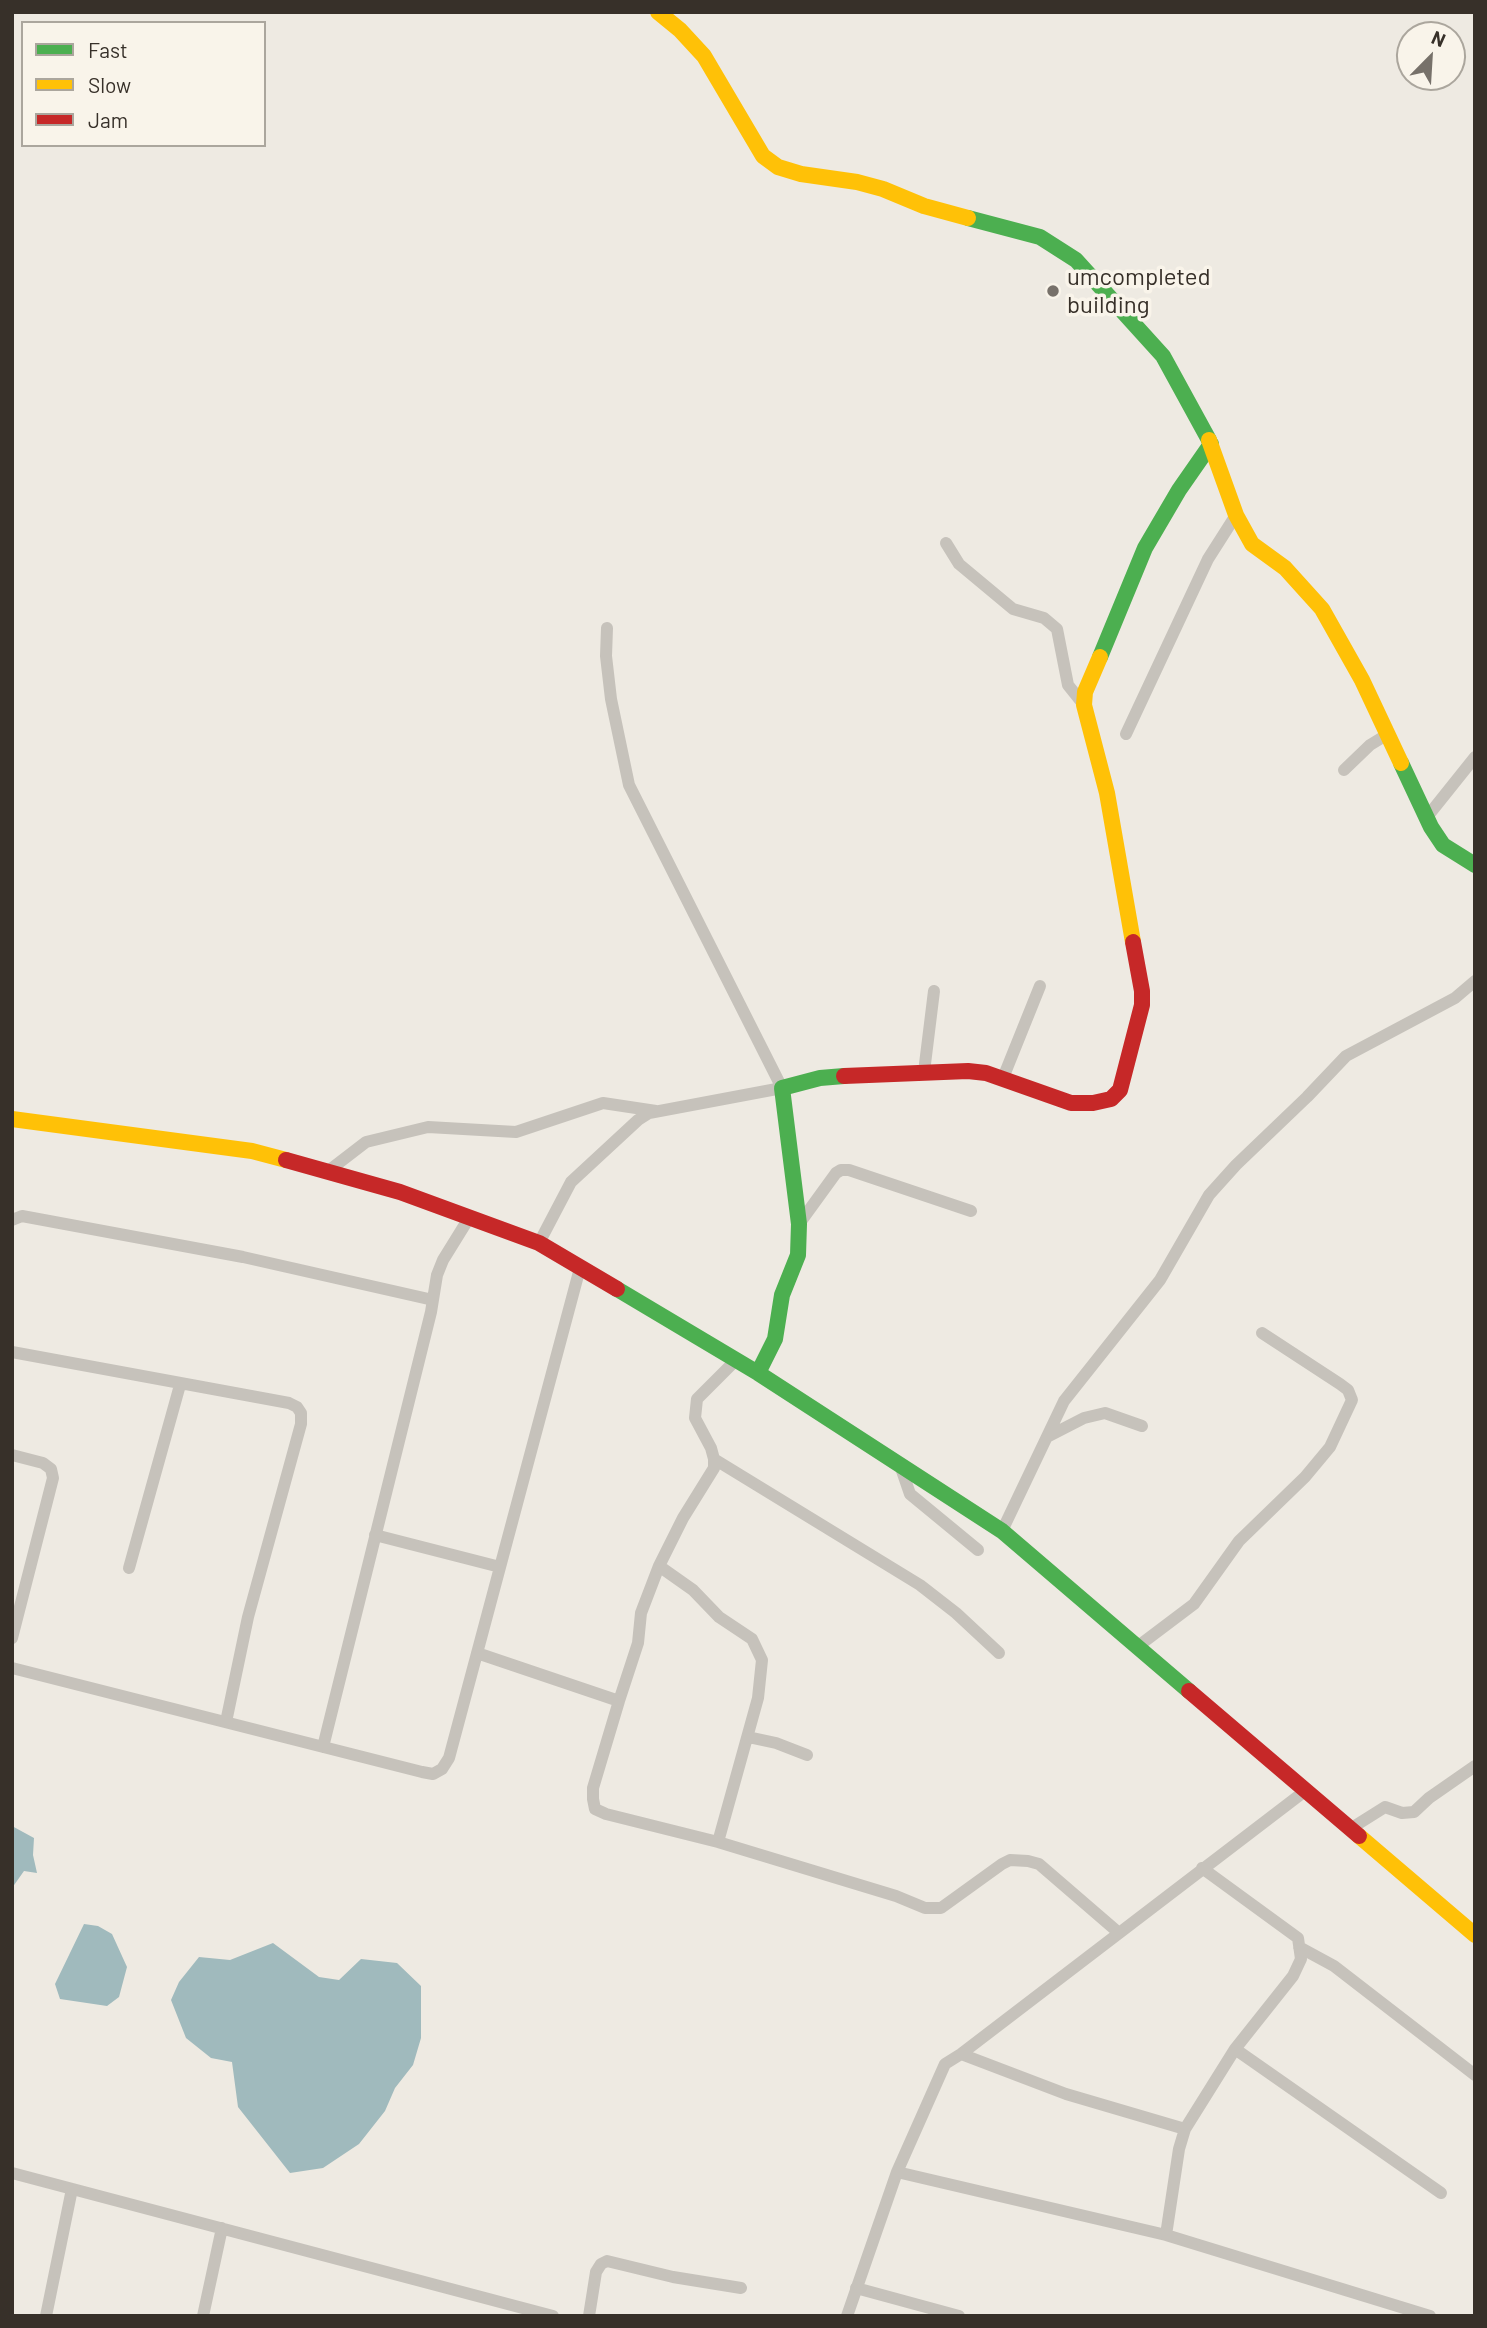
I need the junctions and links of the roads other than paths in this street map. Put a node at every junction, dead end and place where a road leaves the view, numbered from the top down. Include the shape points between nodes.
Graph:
1 (658, 12) edge
2 (1211, 444) junction
3 (1236, 515) junction
4 (946, 543) dead end
5 (607, 628) dead end
6 (1084, 705) junction
7 (1126, 734) dead end
8 (1388, 734) junction
9 (1475, 757) edge
10 (1345, 770) dead end
11 (1427, 817) junction
12 (1475, 865) edge
13 (1475, 981) edge
14 (1040, 986) dead end
15 (934, 991) dead end
16 (924, 1072) junction
17 (1003, 1078) junction
18 (782, 1088) junction
19 (660, 1111) junction
20 (12, 1119) edge
21 (327, 1172) junction
22 (971, 1211) dead end
23 (469, 1218) junction
24 (12, 1220) edge
25 (799, 1224) junction
26 (539, 1244) junction
27 (580, 1268) junction
28 (433, 1300) junction
29 (1262, 1333) dead end
30 (12, 1352) edge
31 (736, 1360) junction
32 (758, 1373) junction
33 (180, 1385) junction
34 (1142, 1426) dead end
35 (1047, 1437) junction
36 (12, 1455) edge
37 (714, 1459) junction
38 (900, 1465) junction
39 (1002, 1531) junction
40 (375, 1535) junction
41 (978, 1550) dead end
42 (659, 1566) junction
43 (500, 1567) junction
44 (129, 1569) dead end
45 (12, 1638) edge
46 (1137, 1647) junction
47 (477, 1653) junction
48 (999, 1653) dead end
49 (12, 1668) edge
50 (619, 1701) junction
51 (226, 1722) junction
52 (748, 1737) junction
53 (323, 1747) junction
54 (807, 1755) dead end
55 (1475, 1766) edge
56 (1305, 1791) junction
57 (1350, 1829) junction
58 (718, 1842) junction
59 (1202, 1868) junction
60 (1118, 1933) junction
61 (1475, 1935) edge
62 (1299, 1947) junction
63 (1235, 2049) junction
64 (961, 2054) junction
65 (1475, 2075) edge
66 (1185, 2129) junction
67 (897, 2172) junction
68 (12, 2174) edge
69 (72, 2189) junction
70 (1441, 2193) dead end
71 (222, 2228) junction
72 (1166, 2235) junction
73 (741, 2288) dead end
74 (856, 2288) junction
75 (549, 2315) edge
76 (46, 2316) edge
77 (203, 2316) edge
78 (589, 2316) edge
79 (847, 2316) edge
80 (959, 2316) edge
81 (1430, 2316) edge

1 - 2 street via 704,56 763,156 778,167 857,182 924,206 1040,237 1076,260 1163,356
2 - 3 street
2 - 6 street via 1145,548 1089,681
3 - 7 street via 1209,559
3 - 8 street via 1252,544 1285,568 1322,609
4 - 6 street via 959,564 1013,609 1044,618 1057,629 1069,685
5 - 18 street via 611,699 629,785
6 - 17 street via 1107,793 1142,1005 1120,1090 1111,1099 1071,1103
8 - 10 street
8 - 11 street
9 - 11 street
11 - 12 street via 1443,845
13 - 35 street via 1455,998 1346,1056 1236,1165 1209,1195 1160,1280 1063,1401
14 - 17 street
15 - 16 street
16 - 17 street via 968,1071
16 - 18 street via 831,1077
18 - 19 street
18 - 25 street
19 - 21 street via 603,1103 516,1132 428,1127 366,1142
19 - 26 street via 638,1120 581,1171
20 - 21 street via 252,1151
21 - 23 street
22 - 25 street via 841,1170
23 - 26 street
23 - 28 street via 443,1260
24 - 28 street via 22,1216 243,1257
25 - 32 street via 795,1267 782,1295 775,1339
26 - 27 street
27 - 31 street
27 - 43 street
28 - 40 street
29 - 46 street via 1340,1384 1352,1400 1330,1447 1305,1477 1239,1541 1194,1604
30 - 33 street
31 - 32 street
31 - 37 street via 697,1399 695,1407 695,1418
32 - 38 street
33 - 44 street
33 - 51 street via 289,1403 301,1413
34 - 35 street via 1105,1413
35 - 39 street
36 - 45 street via 43,1463 53,1478
37 - 42 street via 709,1479
37 - 48 street via 920,1586
38 - 39 street
38 - 41 street via 910,1494
39 - 46 street
40 - 43 street
40 - 53 street
42 - 50 street via 641,1614 638,1643
42 - 52 street via 752,1639 762,1660
43 - 47 street
46 - 56 street
47 - 50 street
47 - 53 street via 449,1758 442,1769 433,1774 422,1772
49 - 51 street
50 - 58 street via 593,1788 596,1809
51 - 53 street
52 - 54 street
52 - 58 street
55 - 57 street via 1413,1812 1385,1807
56 - 57 street
56 - 59 street
57 - 61 street
58 - 60 street via 925,1908 941,1908 1010,1860 1028,1861 1039,1864
59 - 60 street
59 - 62 street via 1298,1938
60 - 64 street
62 - 63 street via 1301,1959 1293,1976
62 - 65 street via 1334,1966
63 - 66 street
63 - 70 street
64 - 66 street via 1066,2094
64 - 67 street via 945,2064
66 - 72 street
67 - 72 street
67 - 74 street
68 - 69 street
69 - 71 street
69 - 76 street
71 - 75 street
71 - 77 street
72 - 81 street
73 - 78 street via 607,2261 596,2273
74 - 79 street
74 - 80 street

